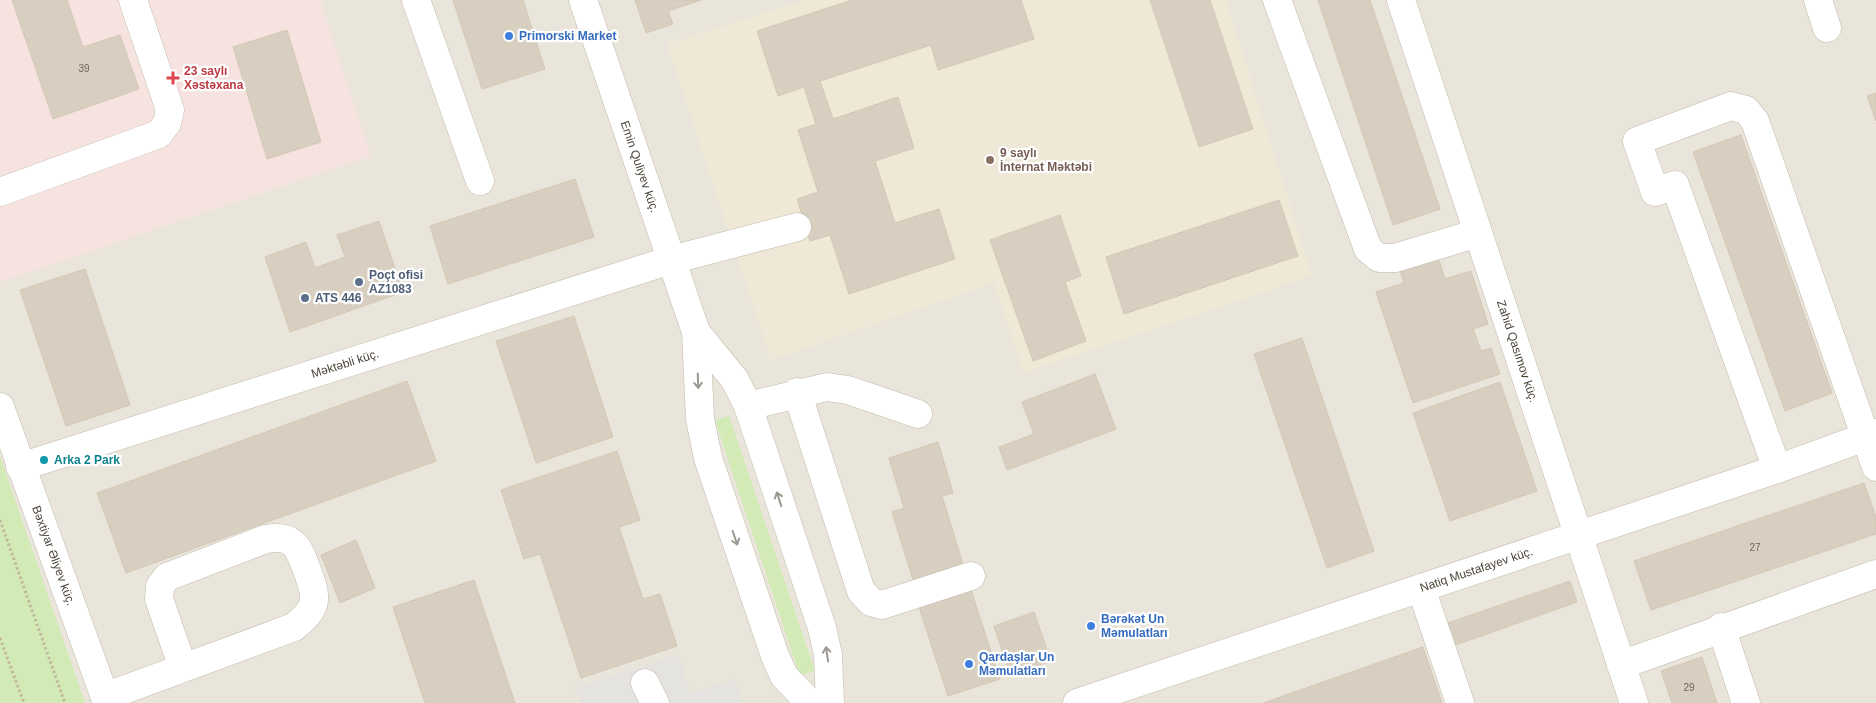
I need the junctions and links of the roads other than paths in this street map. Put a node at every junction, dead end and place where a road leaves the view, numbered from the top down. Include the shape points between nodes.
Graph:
1 (133, 0) edge
2 (416, 0) edge
3 (583, 0) edge
4 (1277, 0) edge
5 (1401, 0) edge
6 (1818, 0) edge
7 (1827, 28) dead end
8 (480, 181) dead end
9 (0, 192) edge
10 (797, 227) dead end
11 (1478, 232) junction
12 (671, 260) junction
13 (696, 332) junction
14 (798, 392) junction
15 (748, 406) junction
16 (0, 407) edge
17 (918, 414) dead end
18 (1871, 435) edge
19 (20, 467) junction
20 (1876, 467) edge
21 (1777, 469) junction
22 (1578, 535) junction
23 (1876, 574) edge
24 (971, 576) dead end
25 (1421, 588) junction
26 (1721, 627) junction
27 (1621, 665) junction
28 (183, 668) junction
29 (106, 700) edge
30 (810, 703) edge
31 (830, 703) edge
32 (1077, 703) edge
33 (1460, 703) edge
34 (1634, 703) edge
35 (1746, 703) edge

1 - 9 street via 170,110 167,123 158,134
2 - 8 street
3 - 12 street, Emin Quliyev küç.
4 - 11 street via 1368,249 1379,258 1394,258
5 - 11 street, Zahid Qasımov küç.
6 - 7 street
10 - 12 street, Məktəbli küç.
11 - 22 street, Zahid Qasımov küç.
12 - 13 street, Emin Quliyev küç.
12 - 19 street, Məktəbli küç.
13 - 15 street via 735,380
13 -> 30 street via 700,419 708,458 775,656 784,676
14 - 15 street
14 - 17 street via 827,386
14 - 24 street via 861,591 871,602 882,605
31 -> 15 street via 828,655 822,628
16 - 19 street, Bəxtiyar Əliyev küç.
18 - 20 street
18 - 21 street, Natiq Mustafayev küç.
18 - 21 street via 1755,121 1746,110 1731,106 1637,141 1655,192 1675,184
19 - 29 street, Bəxtiyar Əliyev küç.
21 - 22 street, Natiq Mustafayev küç.
22 - 25 street, Natiq Mustafayev küç.
22 - 27 street, Zahid Qasımov küç.
23 - 26 street
25 - 32 street, Natiq Mustafayev küç.
25 - 33 street
26 - 27 street
26 - 35 street
27 - 34 street, Zahid Qasımov küç.
28 - 28 street via 294,627 308,615 315,600 312,585 299,548 292,541 280,537 266,539 167,577 160,586 159,599
28 - 29 street

